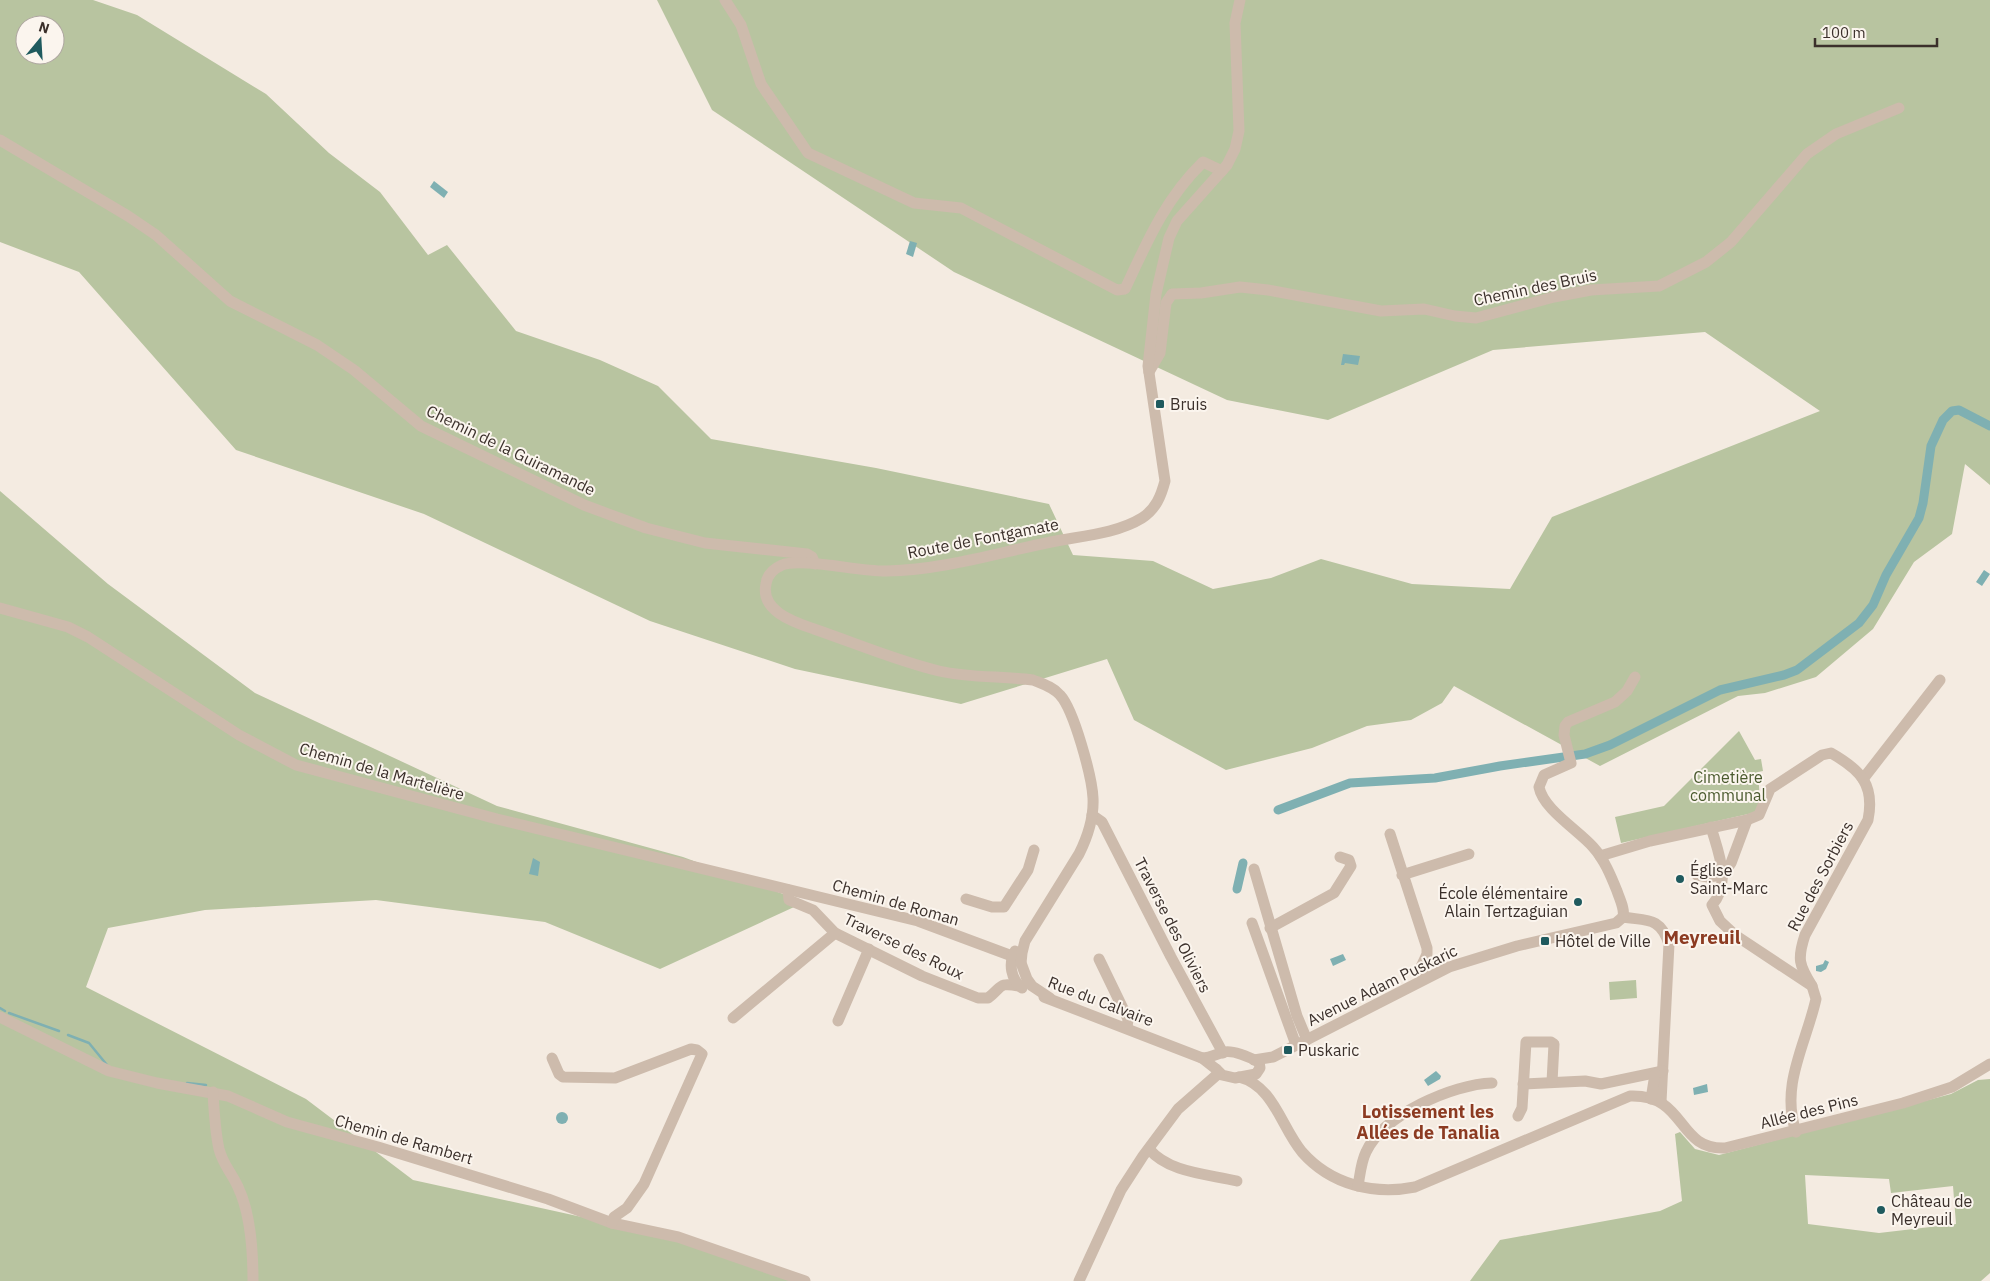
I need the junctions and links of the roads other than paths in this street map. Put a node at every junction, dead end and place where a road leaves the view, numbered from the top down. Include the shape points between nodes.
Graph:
1 (725, 0) edge
2 (1240, 0) edge
3 (1899, 108) dead end
4 (0, 140) edge
5 (1222, 171) junction
6 (1148, 374) junction
7 (765, 549) junction
8 (815, 564) junction
9 (773, 570) junction
10 (0, 608) edge
11 (1635, 677) dead end
12 (1940, 680) dead end
13 (1863, 779) junction
14 (1092, 816) junction
15 (1747, 820) junction
16 (1707, 828) junction
17 (1390, 834) dead end
18 (1034, 850) dead end
19 (1468, 854) dead end
20 (1600, 856) junction
21 (1340, 857) dead end
22 (1254, 869) dead end
23 (1402, 875) junction
24 (1697, 875) dead end
25 (1723, 875) junction
26 (787, 892) junction
27 (966, 899) dead end
28 (1623, 917) junction
29 (1252, 923) dead end
30 (1270, 928) junction
31 (835, 933) junction
32 (869, 949) junction
33 (1099, 959) dead end
34 (1017, 960) junction
35 (1424, 979) junction
36 (1019, 986) junction
37 (1812, 986) junction
38 (1050, 998) junction
39 (0, 1017) edge
40 (733, 1018) dead end
41 (838, 1020) dead end
42 (1127, 1028) junction
43 (1308, 1040) junction
44 (1296, 1046) junction
45 (1221, 1054) junction
46 (552, 1058) dead end
47 (1202, 1058) junction
48 (1990, 1064) edge
49 (1257, 1067) junction
50 (1218, 1071) junction
51 (1978, 1072) junction
52 (1990, 1072) edge
53 (1659, 1073) junction
54 (1239, 1077) junction
55 (1552, 1082) junction
56 (1492, 1083) dead end
57 (1523, 1084) junction
58 (1259, 1087) junction
59 (213, 1092) junction
60 (1656, 1100) junction
61 (1518, 1116) dead end
62 (1796, 1132) junction
63 (1149, 1149) junction
64 (1237, 1181) dead end
65 (1358, 1186) junction
66 (627, 1208) junction
67 (612, 1223) junction
68 (631, 1227) junction
69 (253, 1281) edge
70 (805, 1281) edge
71 (1079, 1281) edge

1 - 5 street via 741,25 761,84 808,152 914,203 961,208 1117,290 1125,290 1157,220 1183,182 1203,162
2 - 5 street, Route de Fontgamate via 1235,44 1239,131 1235,149
3 - 6 street, Chemin des Bruis via 1836,134 1807,154 1731,242 1706,262 1659,286 1592,290 1476,318 1424,309 1381,311 1240,287 1201,293 1181,292 1172,294 1166,303 1160,353
4 - 7 street, Chemin de la Guiramande via 156,235 230,301 317,345 354,370 421,426 584,505 622,520 688,539
5 - 6 street, Route de Fontgamate via 1189,206 1169,238 1156,294 1148,348
6 - 8 street, Route de Fontgamate via 1165,481 1153,509 1141,518 1107,531 927,568 859,570
7 - 8 street, Chemin de la Guiramande via 807,554
7 - 9 street
8 - 9 street, Route de Fontgamate via 794,562
9 - 14 street via 767,578 767,600 774,610 798,623 938,671 1033,680 1060,694 1068,706 1081,746 1093,797
10 - 26 street, Chemin de la Martelière via 68,627 88,637 239,735 296,765 497,820
11 - 20 street via 1615,702 1568,722 1564,735 1571,756 1568,765 1544,776 1539,783 1540,792 1550,807
12 - 13 street
13 - 15 street, Rue des Sorbiers via 1849,763 1832,753 1827,754 1770,789 1759,815
13 - 37 street, Rue des Sorbiers via 1871,806 1868,820 1805,935 1799,952 1800,968
14 - 34 street via 1085,841
14 - 45 street, Traverse des Oliviers via 1102,822
15 - 16 street
15 - 25 street via 1731,864
16 - 20 street
16 - 25 street
17 - 23 street
18 - 27 street via 1028,870 1004,907
19 - 23 street
20 - 28 street via 1614,882
21 - 30 street via 1349,860 1352,866 1334,893
22 - 30 street
23 - 35 street via 1427,948 1421,967
24 - 25 street
25 - 37 street via 1720,897 1712,905 1720,921 1735,935
26 - 31 street, Traverse des Roux via 789,900 813,910
26 - 34 street, Chemin de Roman via 918,922
28 - 35 street, Avenue Adam Puskaric via 1616,923 1466,961
28 - 53 street via 1655,923 1664,931 1669,944
29 - 44 street
30 - 43 street via 1297,1016
31 - 32 street, Traverse des Roux
31 - 40 street
32 - 36 street, Traverse des Roux via 929,979 978,998 988,998 1004,983
32 - 41 street
33 - 42 street via 1128,1019
34 - 36 street via 1011,971
34 - 38 street via 1032,986
35 - 43 street, Avenue Adam Puskaric
36 - 38 street, Rue du Calvaire
37 - 62 street via 1815,1005 1791,1079 1790,1105
38 - 42 street, Rue du Calvaire
39 - 59 street, Chemin de Rambert via 109,1071 157,1084
42 - 47 street, Rue du Calvaire
43 - 44 street, Avenue Adam Puskaric
44 - 49 street, Avenue Adam Puskaric
45 - 47 street
45 - 49 street
45 - 50 street via 1216,1062
46 - 66 street via 563,1077 590,1079 615,1078 691,1049 702,1054 644,1184
47 - 50 street, Rue du Calvaire
48 - 51 street, Allée des Pins
49 - 54 street, Avenue Adam Puskaric
49 - 58 street
50 - 54 street via 1226,1076
50 - 63 street via 1178,1109
51 - 52 street, Allée des Pins
51 - 62 street, Allée des Pins via 1952,1087
53 - 55 street via 1601,1084 1585,1080
53 - 60 street
54 - 58 street
55 - 57 street
55 - 57 street via 1554,1044 1528,1042 1524,1045
56 - 65 street via 1437,1097 1386,1126 1366,1152
57 - 61 street via 1522,1108
58 - 65 street via 1272,1102 1302,1152 1335,1177
59 - 67 street, Chemin de Rambert via 287,1122 378,1146 529,1193
59 - 69 street via 219,1150 226,1170 238,1186 246,1213
60 - 62 street, Allée des Pins via 1675,1114 1694,1139 1716,1148
60 - 65 street via 1630,1096 1617,1100 1415,1187 1384,1190
63 - 64 street via 1167,1165
63 - 71 street via 1121,1190
66 - 67 street via 614,1217
66 - 68 street
67 - 68 street, Chemin de Rambert
68 - 70 street, Chemin de Rambert via 678,1237

